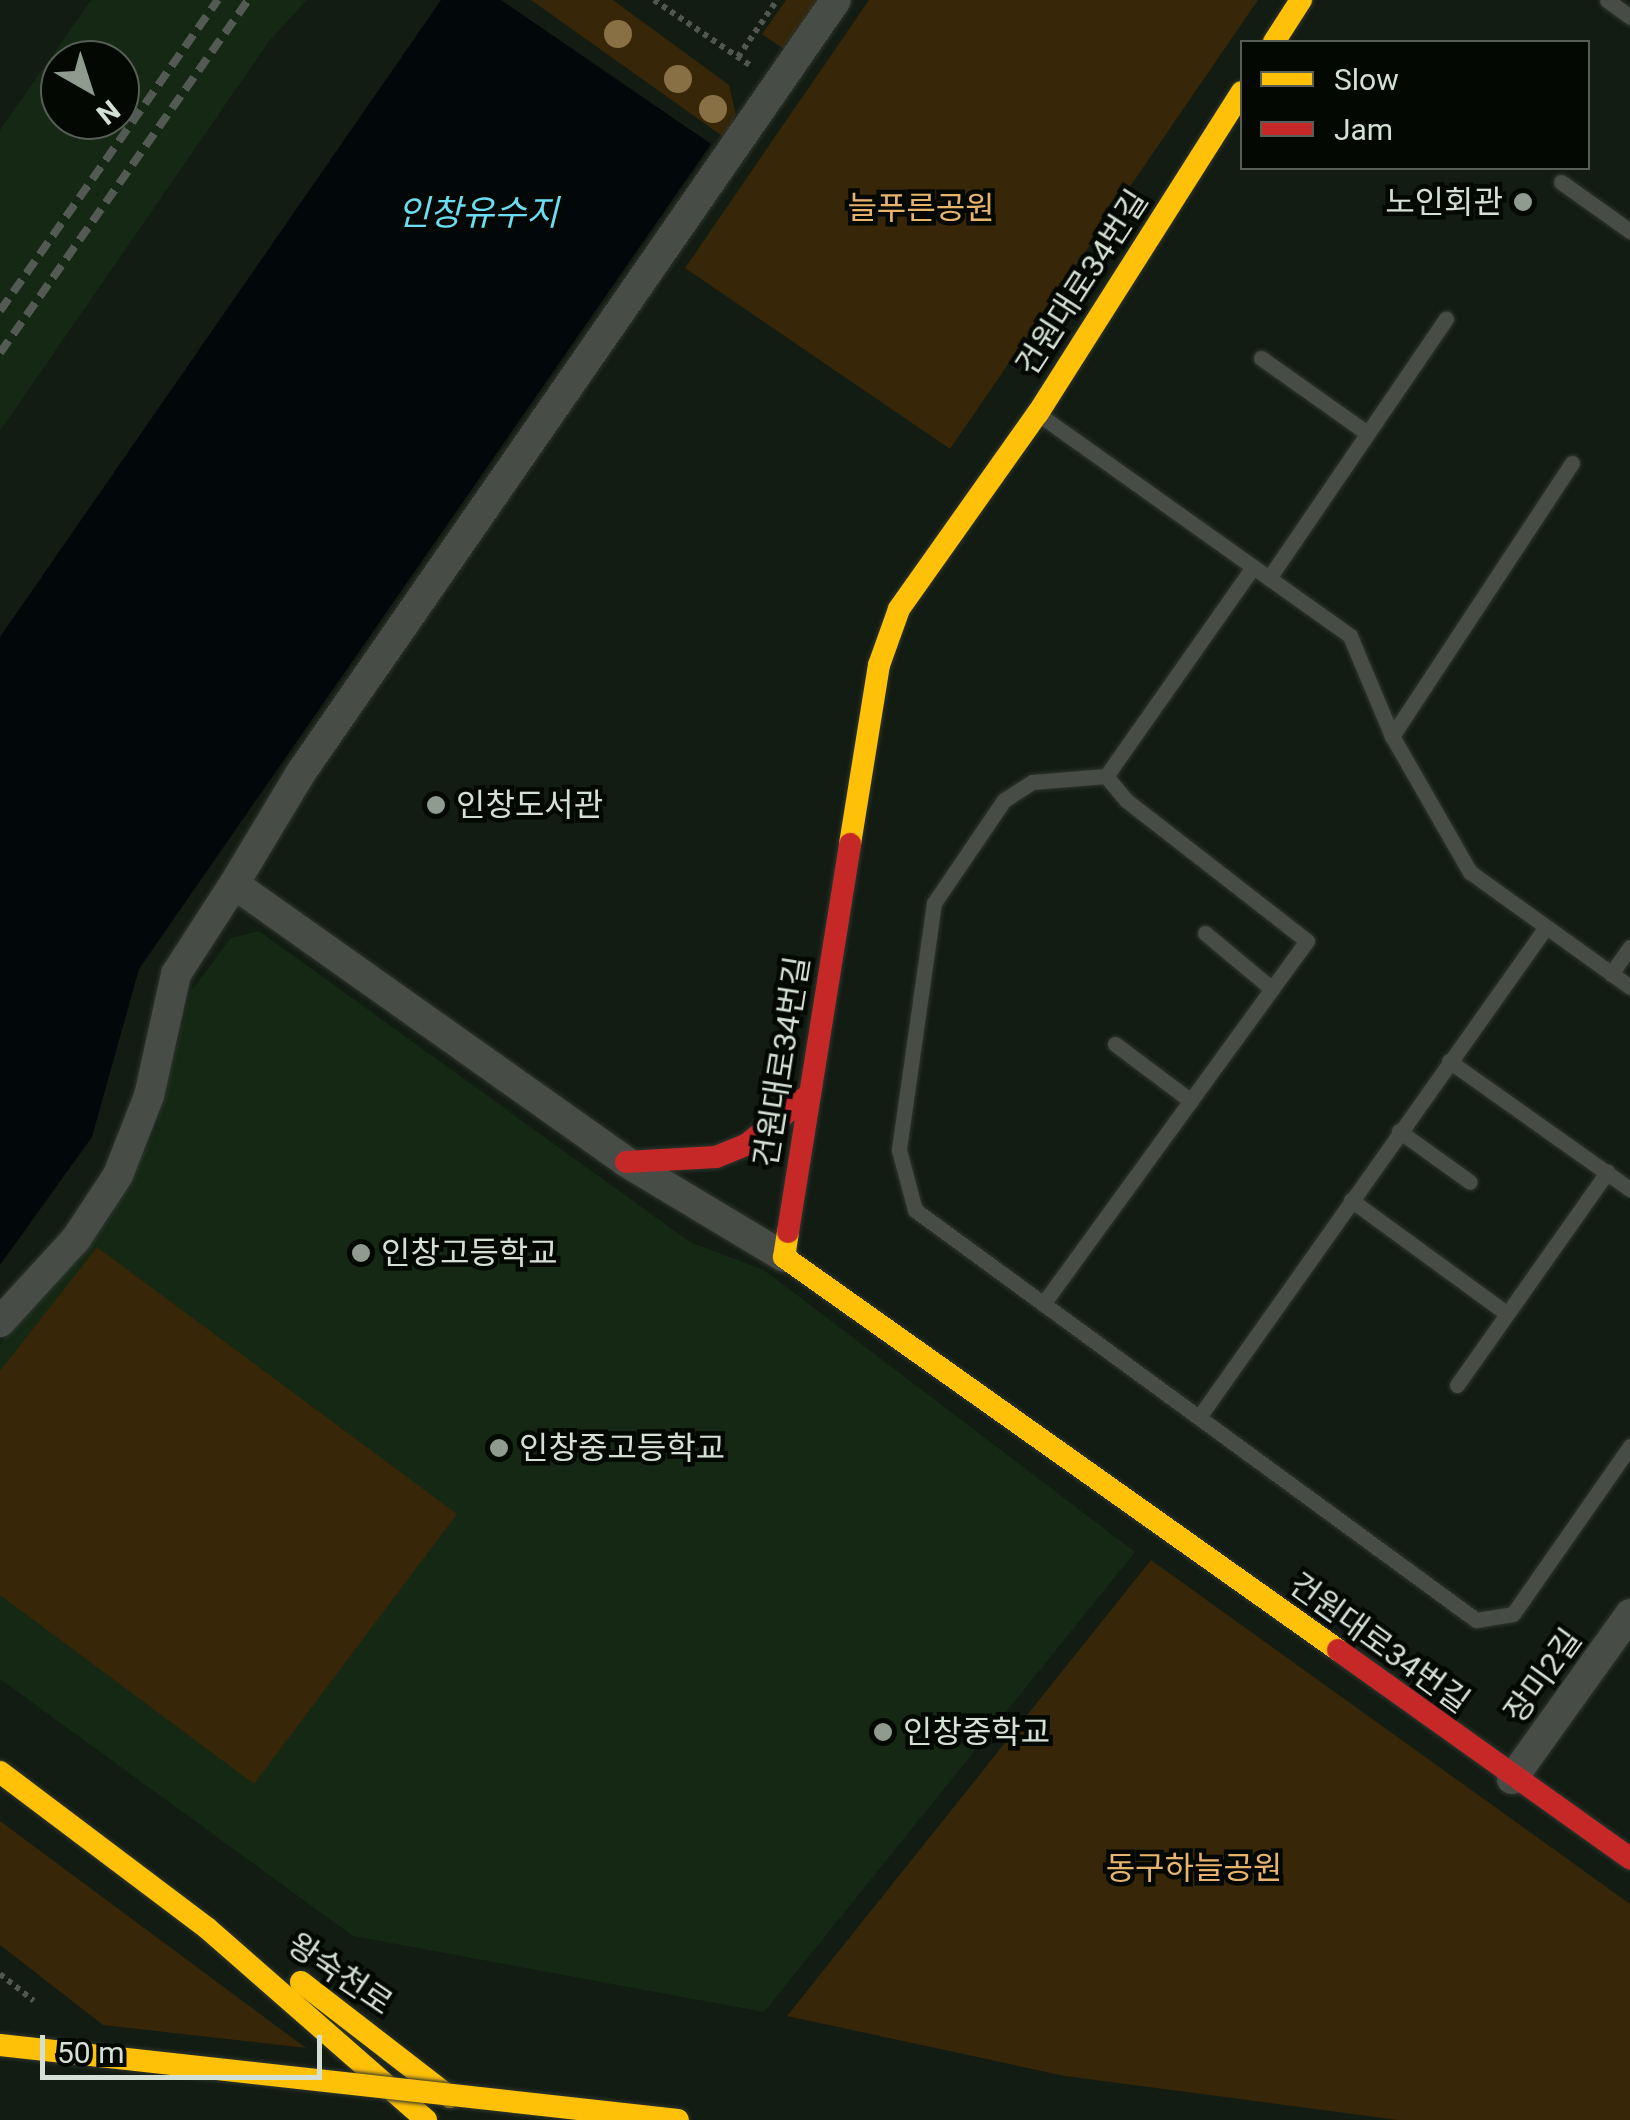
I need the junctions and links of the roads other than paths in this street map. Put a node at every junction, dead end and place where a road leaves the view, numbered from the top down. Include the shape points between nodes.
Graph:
1 (836, 0) edge
2 (1301, 0) edge
3 (1607, 0) edge
4 (1630, 16) edge
5 (1275, 40) edge
6 (1240, 95) edge
7 (1561, 182) dead end
8 (1630, 232) edge
9 (1446, 320) dead end
10 (1261, 358) dead end
11 (1038, 413) junction
12 (1367, 433) junction
13 (1572, 463) dead end
14 (1253, 567) junction
15 (1269, 578) junction
16 (1392, 736) junction
17 (1106, 776) junction
18 (234, 884) junction
19 (1546, 927) junction
20 (1204, 933) dead end
21 (1630, 947) edge
22 (1612, 974) junction
23 (1630, 987) edge
24 (1272, 989) junction
25 (1115, 1044) dead end
26 (1449, 1061) junction
27 (810, 1094) junction
28 (1191, 1102) junction
29 (1400, 1131) junction
30 (626, 1162) junction
31 (1606, 1172) junction
32 (1470, 1182) dead end
33 (1630, 1189) edge
34 (1351, 1200) junction
35 (784, 1258) junction
36 (1044, 1304) junction
37 (1506, 1313) junction
38 (0, 1322) edge
39 (1457, 1386) dead end
40 (1199, 1417) junction
41 (1630, 1446) edge
42 (1630, 1614) edge
43 (0, 1772) edge
44 (1512, 1778) junction
45 (1630, 1858) edge
46 (207, 1928) junction
47 (0, 2045) edge
48 (426, 2120) edge
49 (477, 2120) edge
50 (678, 2120) edge

1 - 18 street via 514,453
2 - 5 main road
3 - 4 lane
6 - 11 main road, 건원대로34번길
7 - 8 lane
9 - 12 lane
10 - 12 lane
11 - 14 lane
11 - 27 main road, 건원대로34번길 via 899,610 886,647
12 - 15 lane
13 - 16 lane
14 - 15 lane
14 - 17 lane
15 - 16 lane via 1350,636
16 - 19 lane via 1470,872
17 - 24 lane via 1126,800 1307,941
17 - 36 lane via 1032,782 1004,800 934,903 899,1150 915,1210
18 - 30 street
18 - 38 street via 176,974 149,1096 118,1175 76,1239
19 - 22 lane
19 - 26 lane
20 - 24 lane
21 - 22 lane
22 - 23 lane
24 - 28 lane
25 - 28 lane
26 - 29 lane
26 - 31 lane
27 - 30 main road via 746,1145 716,1157
27 - 35 main road, 건원대로34번길
28 - 36 lane
29 - 32 lane
29 - 34 lane
30 - 35 street
31 - 33 lane
31 - 37 lane
34 - 37 lane
34 - 40 lane
35 - 44 main road, 건원대로34번길
36 - 40 lane
37 - 39 lane
40 - 41 lane via 1476,1620 1514,1614
42 - 44 street, 장미2길
43 - 46 main road, 왕숙천로
44 - 45 main road, 건원대로34번길
46 - 48 main road, 왕숙천로
46 - 49 main road, 왕숙천로 via 328,1997
47 - 50 main road, bridge

